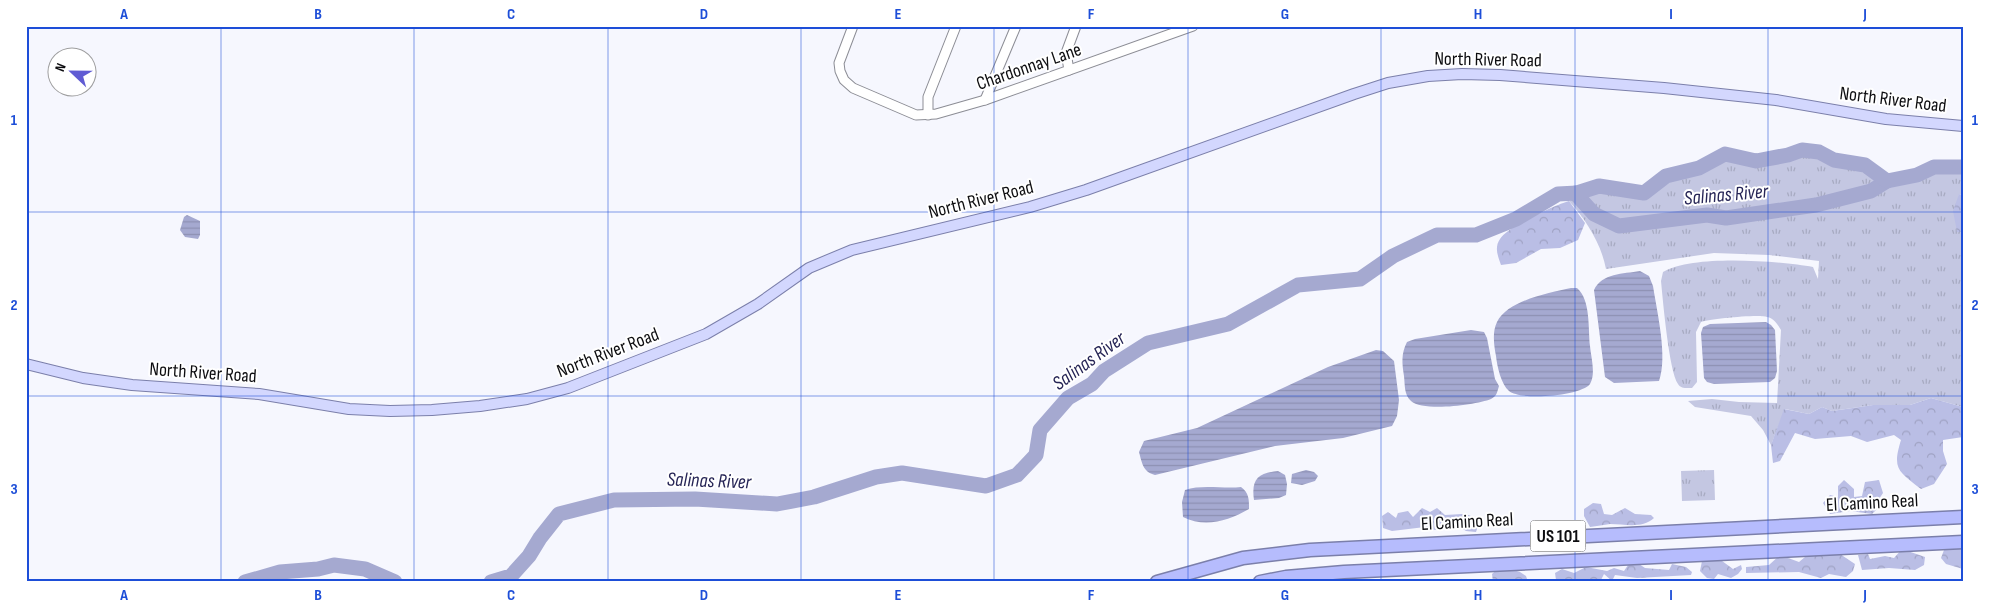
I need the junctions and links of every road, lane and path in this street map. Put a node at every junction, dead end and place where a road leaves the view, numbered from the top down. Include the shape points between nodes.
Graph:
1 (853, 26) edge
2 (956, 26) edge
3 (1016, 26) edge
4 (1076, 26) edge
5 (1193, 26) edge
6 (1068, 70) junction
7 (986, 100) junction
8 (928, 115) junction
9 (1963, 126) edge
10 (26, 364) edge
11 (1963, 517) edge
12 (1963, 542) edge
13 (1157, 582) edge
14 (1260, 582) edge

1 - 8 street, Chardonnay Lane via 839,63 844,80 852,88 916,115
2 - 8 street via 928,97
3 - 7 street
4 - 6 street via 1066,53
5 - 6 street, Chardonnay Lane
6 - 7 street, Chardonnay Lane
7 - 8 street, Chardonnay Lane
9 - 10 main road, North River Road via 1886,120 1776,100 1664,88 1500,75 1428,76 1388,83 1354,94 1030,207 852,250 809,268 758,304 706,334 568,388 527,399 432,410 349,409 259,394 132,385 82,378
11 - 13 highway, El Camino Real / US 101 via 1310,550 1244,558
12 - 14 highway, US 101 via 1344,572

